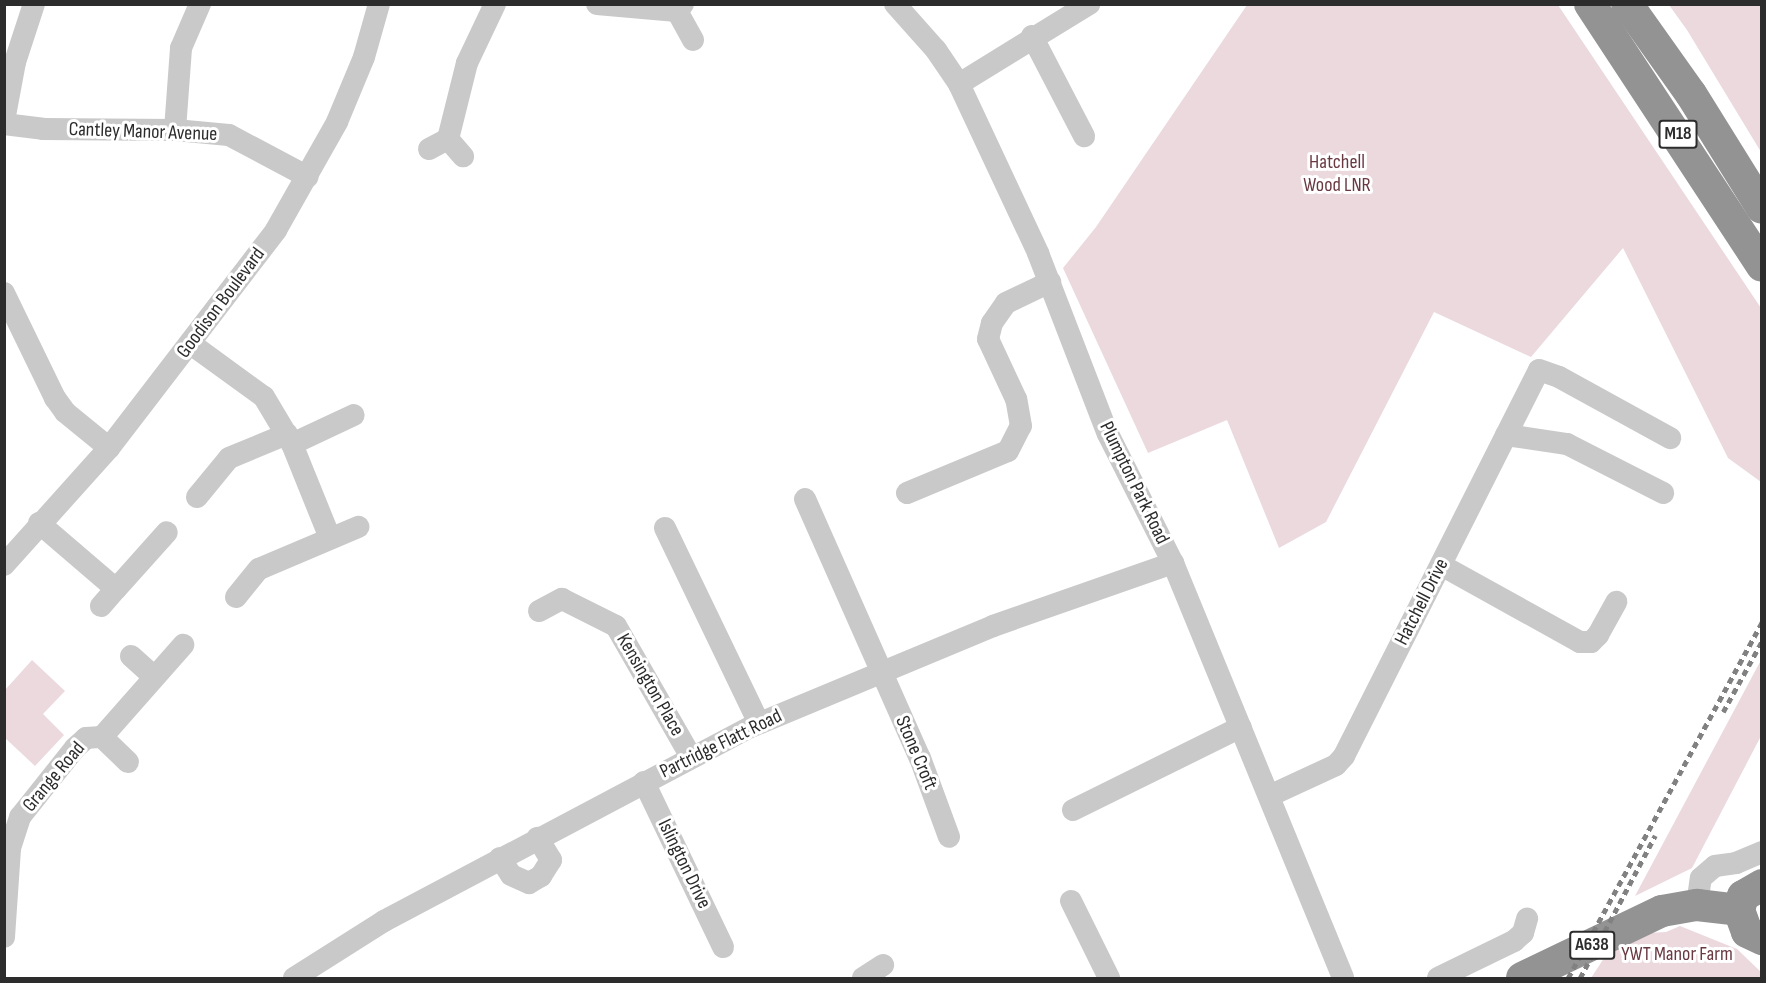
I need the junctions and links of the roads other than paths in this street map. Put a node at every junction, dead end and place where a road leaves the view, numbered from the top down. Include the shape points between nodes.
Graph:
1 (34, 4) edge
2 (200, 4) edge
3 (379, 4) edge
4 (495, 4) edge
5 (597, 4) edge
6 (895, 4) edge
7 (1089, 4) edge
8 (1590, 4) edge
9 (1626, 4) edge
10 (680, 8) edge
11 (1032, 36) junction
12 (693, 40) dead end
13 (959, 84) junction
14 (4, 122) edge
15 (175, 130) junction
16 (1084, 136) dead end
17 (447, 148) dead end
18 (308, 177) junction
19 (1761, 208) edge
20 (1761, 266) edge
21 (1050, 282) junction
22 (4, 293) edge
23 (191, 344) junction
24 (354, 416) dead end
25 (1506, 435) junction
26 (1670, 438) dead end
27 (290, 439) junction
28 (109, 448) junction
29 (907, 493) dead end
30 (1663, 493) dead end
31 (196, 497) dead end
32 (805, 499) dead end
33 (39, 523) junction
34 (358, 526) dead end
35 (665, 528) dead end
36 (167, 532) dead end
37 (330, 538) junction
38 (1173, 563) junction
39 (4, 565) edge
40 (1441, 565) junction
41 (116, 589) junction
42 (236, 597) dead end
43 (1616, 603) dead end
44 (101, 606) dead end
45 (539, 611) dead end
46 (183, 645) dead end
47 (131, 656) dead end
48 (880, 671) junction
49 (154, 677) junction
50 (759, 723) junction
51 (1241, 728) junction
52 (102, 737) junction
53 (691, 757) junction
54 (128, 762) dead end
55 (644, 782) junction
56 (1269, 796) junction
57 (1074, 810) dead end
58 (949, 837) dead end
59 (538, 838) junction
60 (1761, 852) edge
61 (500, 858) junction
62 (1761, 885) edge
63 (6, 896) edge
64 (1071, 901) dead end
65 (1697, 904) junction
66 (1739, 910) junction
67 (1527, 919) dead end
68 (4, 937) edge
69 (1761, 939) edge
70 (723, 947) dead end
71 (883, 965) dead end
72 (325, 970) edge
73 (294, 978) edge
74 (863, 978) edge
75 (1109, 978) edge
76 (1343, 978) edge
77 (1438, 978) edge
78 (1522, 978) edge

1 - 14 street via 15,62
2 - 15 street via 181,48
3 - 18 street, Goodison Boulevard via 364,57
4 - 17 street via 467,63
5 - 10 street
6 - 13 street, Plumpton Park Road via 936,50
7 - 11 street
8 - 20 highway, M18
9 - 19 highway, M18 via 1691,94
10 - 12 street
11 - 13 street
11 - 16 street
13 - 21 street, Plumpton Park Road
14 - 15 street, Cantley Manor Avenue via 43,129
15 - 18 street, Cantley Manor Avenue via 229,135
18 - 23 street, Goodison Boulevard via 276,230
21 - 29 street via 1006,303 992,323 988,339 1016,399 1021,426 1008,451
21 - 38 street, Plumpton Park Road via 1108,434
22 - 28 street via 55,398 65,412
23 - 27 street via 264,397
23 - 28 street, Goodison Boulevard
24 - 27 street
25 - 26 street, Hatchell Drive via 1539,370 1559,377
25 - 30 street via 1567,444
25 - 40 street, Hatchell Drive
27 - 31 street via 229,458
27 - 37 street
28 - 33 street, Goodison Boulevard
32 - 48 street, Stone Croft
33 - 39 street, Goodison Boulevard
33 - 41 street
34 - 37 street
35 - 50 street
36 - 41 street
37 - 42 street via 259,569
38 - 48 street, Partridge Flatt Road via 993,626
38 - 51 street, Plumpton Park Road
40 - 43 street via 1581,642 1591,642 1598,635
40 - 56 street, Hatchell Drive via 1344,756 1336,765
41 - 44 street
45 - 53 street, Kensington Place via 562,599 616,626
46 - 49 street, Grange Road
47 - 49 street
48 - 50 street, Partridge Flatt Road
48 - 58 street, Stone Croft via 921,758
49 - 52 street, Grange Road
50 - 53 street, Partridge Flatt Road
51 - 56 street, Plumpton Park Road
51 - 57 street
52 - 54 street, Grange Road
52 - 63 street, Grange Road via 86,738 75,748 20,817 10,848
53 - 55 street, Partridge Flatt Road
55 - 59 street, Partridge Flatt Road
55 - 70 street, Islington Drive
56 - 76 street, Plumpton Park Road
59 - 61 street, Partridge Flatt Road
59 - 61 street via 551,860 541,876 529,883 511,875
60 - 65 street via 1736,863 1715,866 1701,878
61 - 72 street, Partridge Flatt Road via 384,921
62 - 66 highway via 1743,896
63 - 68 street, Grange Road
64 - 75 street
65 - 66 highway, A638
65 - 78 highway, A638 via 1662,911
66 - 69 highway via 1747,932
67 - 77 street via 1523,933 1514,941
71 - 74 street
72 - 73 street, Partridge Flatt Road

